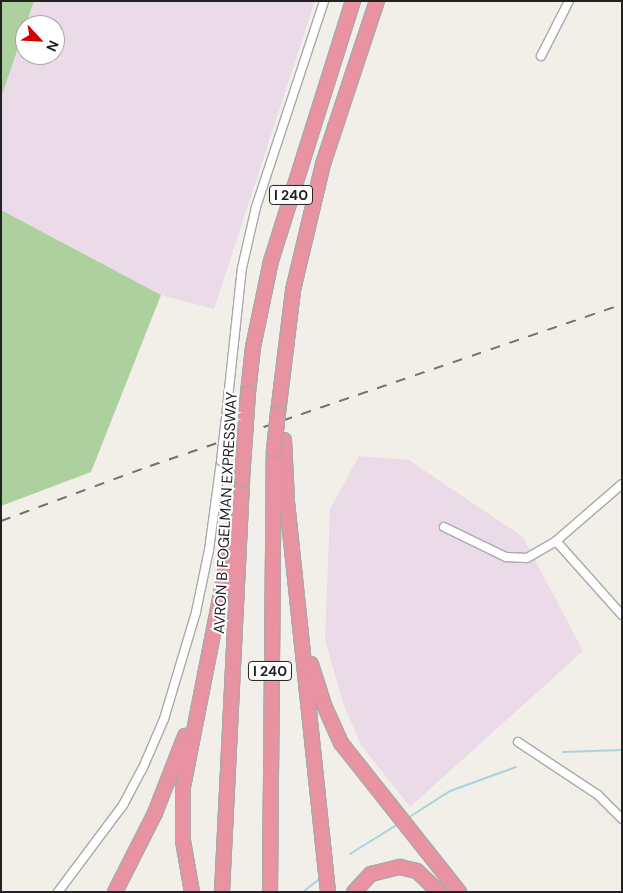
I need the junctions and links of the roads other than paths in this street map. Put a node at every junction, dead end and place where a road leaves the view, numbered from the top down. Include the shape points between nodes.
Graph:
1 (324, 1) edge
2 (353, 1) edge
3 (377, 1) edge
4 (569, 1) edge
5 (541, 56) dead end
6 (279, 445) junction
7 (622, 484) edge
8 (241, 485) junction
9 (444, 527) dead end
10 (556, 541) junction
11 (622, 615) edge
12 (302, 631) junction
13 (201, 691) junction
14 (309, 704) junction
15 (518, 742) dead end
16 (622, 819) edge
17 (58, 892) edge
18 (115, 892) edge
19 (192, 892) edge
20 (222, 892) edge
21 (270, 892) edge
22 (328, 892) edge
23 (335, 892) edge
24 (354, 892) edge
25 (440, 892) edge
26 (459, 892) edge

1 - 17 street, bridge via 252,224 242,268 222,461 196,612 164,718 142,770 123,805
2 - 8 highway, AVRON B FOGELMAN EXPRESSWAY / I 240, bridge via 271,261 254,347
3 - 6 highway, I 240, bridge via 323,164 293,290 278,413
4 - 5 street
6 - 12 highway
6 - 21 highway, I 240
7 - 10 street
8 - 13 highway
8 - 20 highway, AVRON B FOGELMAN EXPRESSWAY / I 240 via 241,541
9 - 10 street via 506,557 527,558
10 - 11 street
12 - 14 highway
12 - 26 highway via 324,705 342,743
13 - 18 highway via 155,813
13 - 19 highway via 182,804 183,840
14 - 22 highway
14 - 23 highway
15 - 16 street via 598,795
24 - 25 highway via 371,874 400,866 417,871

